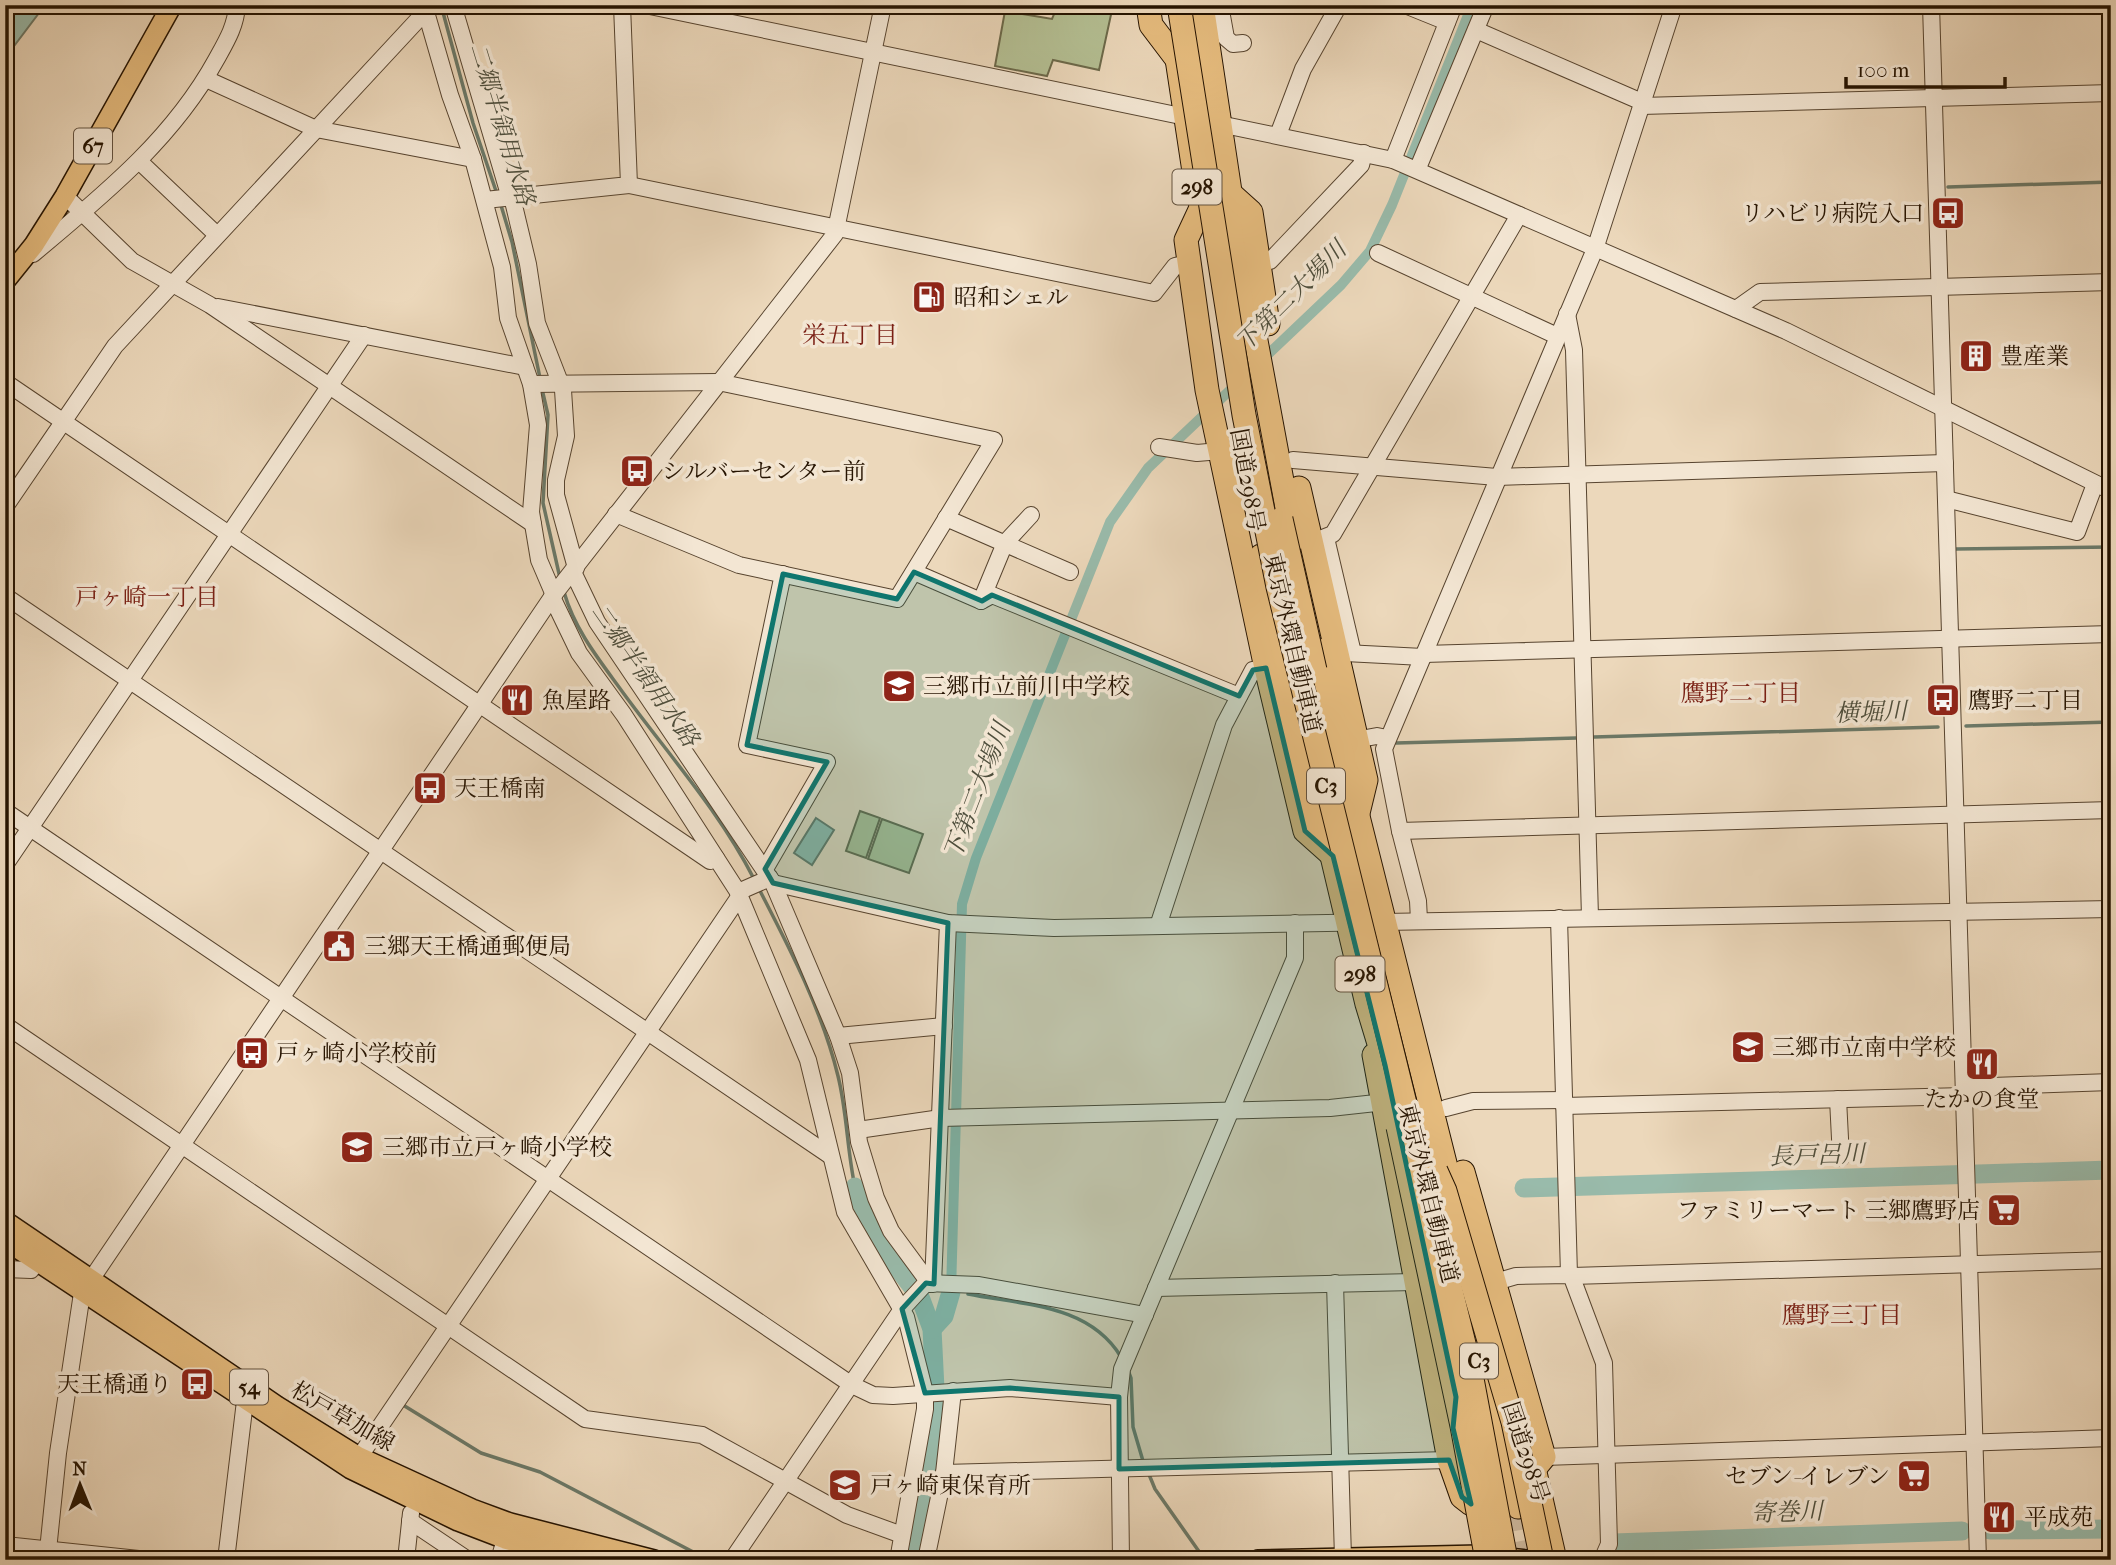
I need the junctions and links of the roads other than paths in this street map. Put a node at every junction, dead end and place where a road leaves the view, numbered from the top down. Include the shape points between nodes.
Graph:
1 (172, 5) edge
2 (237, 5) edge
3 (453, 5) edge
4 (622, 5) edge
5 (645, 5) edge
6 (883, 5) edge
7 (1148, 5) edge
8 (1169, 5) edge
9 (1179, 5) edge
10 (1339, 5) edge
11 (1405, 5) edge
12 (1454, 5) edge
13 (1486, 5) edge
14 (1674, 5) edge
15 (1931, 5) edge
16 (425, 8) edge
17 (1208, 8) edge
18 (1447, 22) junction
19 (1476, 30) junction
20 (1243, 43) dead end
21 (874, 53) junction
22 (1177, 58) junction
23 (206, 79) junction
24 (2111, 93) edge
25 (1935, 99) junction
26 (1641, 104) junction
27 (1185, 116) junction
28 (1220, 124) junction
29 (316, 129) junction
30 (1278, 135) junction
31 (1364, 153) junction
32 (473, 159) junction
33 (1393, 160) junction
34 (139, 161) junction
35 (1418, 168) junction
36 (629, 185) junction
37 (1231, 194) junction
38 (65, 196) junction
39 (510, 198) junction
40 (485, 200) junction
41 (1200, 210) junction
42 (82, 212) junction
43 (1519, 215) junction
44 (838, 228) junction
45 (217, 235) junction
46 (1595, 249) junction
47 (1378, 253) dead end
48 (1188, 263) junction
49 (1260, 263) junction
50 (12, 274) edge
51 (2111, 282) edge
52 (173, 283) junction
53 (1940, 287) junction
54 (1472, 297) junction
55 (210, 305) junction
56 (1736, 309) junction
57 (1567, 314) junction
58 (363, 335) junction
59 (1557, 336) junction
60 (525, 367) junction
61 (5, 382) edge
62 (718, 382) junction
63 (531, 384) junction
64 (561, 385) junction
65 (330, 386) junction
66 (1276, 407) junction
67 (1943, 408) junction
68 (63, 421) junction
69 (1159, 447) dead end
70 (1220, 451) junction
71 (1293, 460) junction
72 (1945, 463) junction
73 (1372, 467) junction
74 (1577, 475) junction
75 (1497, 477) junction
76 (2095, 484) junction
77 (2111, 491) edge
78 (1946, 499) junction
79 (5, 507) edge
80 (616, 514) junction
81 (1031, 515) dead end
82 (946, 518) junction
83 (533, 524) junction
84 (230, 534) junction
85 (1318, 540) junction
86 (1005, 543) junction
87 (573, 572) junction
88 (914, 572) junction
89 (1070, 572) dead end
90 (783, 574) junction
91 (554, 594) junction
92 (5, 596) edge
93 (981, 601) junction
94 (2111, 634) edge
95 (1951, 639) junction
96 (1583, 650) junction
97 (1344, 653) junction
98 (1423, 656) junction
99 (1266, 667) junction
100 (130, 680) junction
101 (1239, 696) junction
102 (480, 704) junction
103 (1387, 738) junction
104 (1355, 740) junction
105 (2111, 810) edge
106 (5, 811) edge
107 (1955, 814) junction
108 (1357, 816) junction
109 (1587, 825) junction
110 (30, 828) junction
111 (1400, 831) junction
112 (381, 850) junction
113 (716, 858) junction
114 (1339, 859) junction
115 (5, 865) edge
116 (768, 878) junction
117 (740, 893) junction
118 (2111, 909) edge
119 (1959, 910) junction
120 (1590, 917) junction
121 (1559, 918) junction
122 (1347, 920) junction
123 (1419, 920) junction
124 (948, 922) junction
125 (1384, 922) junction
126 (1295, 923) junction
127 (1158, 926) junction
128 (1403, 993) junction
129 (281, 997) junction
130 (1367, 1004) junction
131 (5, 1025) edge
132 (944, 1026) junction
133 (648, 1032) junction
134 (838, 1036) junction
135 (2111, 1083) edge
136 (1964, 1091) junction
137 (1838, 1099) junction
138 (1385, 1102) junction
139 (1564, 1103) junction
140 (1446, 1108) junction
141 (1232, 1109) junction
142 (942, 1118) junction
143 (858, 1130) junction
144 (182, 1144) junction
145 (830, 1155) junction
146 (1840, 1158) dead end
147 (1433, 1165) junction
148 (548, 1178) junction
149 (5, 1221) edge
150 (5, 1240) edge
151 (2111, 1260) edge
152 (37, 1262) junction
153 (1969, 1264) junction
154 (5, 1269) edge
155 (1570, 1276) junction
156 (1414, 1282) junction
157 (1335, 1283) junction
158 (1492, 1283) junction
159 (932, 1284) junction
160 (86, 1285) junction
161 (1156, 1288) junction
162 (902, 1309) junction
163 (1146, 1315) junction
164 (448, 1325) junction
165 (1484, 1350) junction
166 (852, 1385) junction
167 (952, 1391) junction
168 (925, 1393) junction
169 (1119, 1397) junction
170 (245, 1401) junction
171 (2111, 1438) edge
172 (1975, 1443) junction
173 (1606, 1454) junction
174 (1449, 1460) junction
175 (1341, 1462) junction
176 (1540, 1462) junction
177 (355, 1463) junction
178 (1119, 1469) junction
179 (944, 1473) junction
180 (786, 1481) junction
181 (412, 1500) junction
182 (1479, 1507) junction
183 (1518, 1507) tunnel mouth
184 (410, 1521) junction
185 (507, 1531) junction
186 (902, 1535) junction
187 (5, 1545) edge
188 (47, 1555) edge
189 (1343, 1558) junction
190 (1482, 1558) edge
191 (148, 1560) edge
192 (226, 1560) edge
193 (406, 1560) edge
194 (468, 1560) edge
195 (499, 1560) edge
196 (580, 1560) edge
197 (654, 1560) edge
198 (732, 1560) edge
199 (898, 1560) edge
200 (926, 1560) edge
201 (1121, 1560) edge
202 (1258, 1560) edge
203 (1506, 1560) edge
204 (1517, 1560) edge
205 (1527, 1560) edge
206 (1542, 1560) edge
207 (1555, 1560) edge
208 (1602, 1560) edge
209 (1978, 1560) edge

1 - 38 main road, 67
2 - 23 street via 232,30
3 - 39 street
4 - 36 street
5 - 21 street
6 - 21 street
7 - 22 highway via 1151,26
8 - 22 highway, 国道298号 / 298
9 - 114 highway, 東京外環自動車道 / C3, bridge via 1244,415
10 - 30 street via 1303,69
11 - 18 street
12 - 18 street
13 - 19 street
14 - 26 street
15 - 25 street
16 - 29 street
16 - 32 street
17 - 20 street via 1226,38 1233,44
17 - 28 highway, 国道298号 / 298
17 - 147 highway, 東京外環自動車道 / C3, bridge via 1259,410 1291,569
18 - 33 street
19 - 26 street
19 - 35 street
21 - 27 street
21 - 44 street
22 - 27 highway, 国道298号 / 298
23 - 29 street
23 - 34 street via 156,146
24 - 25 street
25 - 26 street
25 - 53 street
26 - 46 street
27 - 28 street
27 - 41 highway, 国道298号 / 298
28 - 30 street
28 - 37 highway, 国道298号 / 298
29 - 32 street
29 - 45 street
30 - 31 street
31 - 33 street
31 - 49 street via 1361,165 1270,261
32 - 40 street
33 - 35 street
34 - 42 street
34 - 45 street
35 - 43 street
36 - 39 street
36 - 44 street
37 - 49 highway via 1251,212
37 - 66 highway, 国道298号 / 298 via 1258,350
38 - 42 street
38 - 50 main road, 67
39 - 40 street
39 - 64 street via 528,264 537,323
40 - 60 street via 502,267 508,317
41 - 48 highway via 1186,240
41 - 114 highway, 国道298号 / 298 via 1267,591
42 - 50 street
42 - 52 street via 132,261
43 - 46 street
43 - 54 street
44 - 48 street via 1154,293 1175,266
44 - 62 street
45 - 52 street
46 - 56 street
46 - 57 street
47 - 54 street
48 - 70 highway
49 - 66 highway
51 - 53 street
52 - 55 street
52 - 68 street via 115,345
53 - 56 street via 1760,292
53 - 67 street
54 - 59 street
54 - 73 street
55 - 58 street
55 - 65 street
56 - 67 street
57 - 59 street
57 - 74 street via 1574,349
58 - 60 street
58 - 65 street
59 - 75 street
60 - 63 street
61 - 68 street
62 - 64 street
62 - 80 street
62 - 82 street via 993,440
63 - 64 street
63 - 83 street via 538,425 530,490
64 - 87 street via 566,436 556,495
65 - 83 street
65 - 84 street
66 - 71 highway
66 - 108 highway, 国道298号 / 298 via 1302,590
67 - 72 street
67 - 76 street
68 - 79 street
68 - 84 street
69 - 70 street
70 - 99 highway
71 - 73 street
71 - 85 highway
72 - 74 street
72 - 78 street
73 - 75 street
73 - 85 street via 1333,534
74 - 75 street
74 - 96 street
75 - 98 street
76 - 77 street
76 - 78 street via 2077,533
78 - 95 street
80 - 87 street
80 - 90 street via 739,565
81 - 86 street
82 - 86 street
82 - 88 street
83 - 91 street via 539,560
84 - 100 street
84 - 102 street
85 - 97 highway
86 - 89 street
86 - 93 street
87 - 91 street
87 - 116 street via 597,622
88 - 90 street via 897,598
88 - 93 street
90 - 116 street via 747,745 827,762
91 - 102 street
91 - 113 street via 579,653
92 - 100 street
93 - 101 street via 992,595
94 - 95 street
95 - 96 street
95 - 107 street
96 - 98 street
96 - 109 street
97 - 98 street
97 - 104 highway
98 - 103 street
99 - 101 street via 1253,670
99 - 114 highway via 1304,831
100 - 110 street
100 - 112 street
101 - 127 street via 1224,725
102 - 112 street
102 - 113 street via 710,861
103 - 104 street
103 - 111 street via 1384,755
104 - 108 highway via 1366,780
105 - 107 street
106 - 110 street
107 - 109 street
107 - 119 street
108 - 125 highway, 国道298号 / 298
109 - 111 street
109 - 120 street
110 - 115 street
110 - 129 street
111 - 123 street
112 - 129 street
112 - 133 street
113 - 117 street
114 - 122 highway, 国道298号 / 298
114 - 190 highway, bridge
114 - 203 highway, 東京外環自動車道 / C3, bridge via 1423,1167 1471,1368
116 - 117 street
116 - 124 street
116 - 134 street
117 - 133 street
117 - 145 street via 808,1060
118 - 119 street
119 - 120 street
119 - 136 street
120 - 121 street
121 - 123 street
121 - 139 street
122 - 125 street
122 - 126 street
122 - 130 highway, 国道298号 / 298
123 - 125 street
124 - 127 street via 1054,928
124 - 132 street
125 - 128 highway, 国道298号 / 298
126 - 127 street
126 - 141 street via 1295,958
128 - 140 highway via 1417,1006
128 - 165 highway, 国道298号 / 298 via 1448,1167
129 - 144 street
129 - 148 street
130 - 138 highway, 298 via 1368,1031
130 - 182 highway, 国道298号 / 298 via 1422,1183 1459,1357 1453,1428
131 - 144 street
132 - 134 street
132 - 142 street
133 - 145 street
133 - 148 street
134 - 143 street via 850,1073
135 - 136 street
136 - 137 street
136 - 153 street
137 - 139 street
137 - 146 street
138 - 141 street
138 - 156 highway, 298
139 - 140 street via 1473,1101
139 - 155 street
140 - 158 highway
141 - 142 street
141 - 161 street
142 - 143 street
142 - 159 street
143 - 159 street via 866,1169 891,1231
144 - 160 street
144 - 164 street
145 - 162 street via 845,1212
147 - 204 highway, 東京外環自動車道 / C3, bridge via 1480,1366
147 - 206 highway, bridge via 1445,1191 1497,1365
148 - 164 street
148 - 166 street
149 - 160 main road, 松戸草加線 / 54
150 - 152 main road, 松戸草加線 / 54
151 - 153 street
152 - 154 street via 31,1270
152 - 160 main road, 松戸草加線 / 54
153 - 155 street
153 - 172 street
155 - 158 street via 1516,1276
155 - 173 street via 1604,1363
156 - 157 street
156 - 174 highway, 298
157 - 161 street
157 - 175 street
158 - 176 highway
159 - 162 street
159 - 163 street
160 - 170 main road, 松戸草加線 / 54
160 - 177 main road, 松戸草加線 / 54 via 276,1406
160 - 188 street via 58,1453
161 - 163 street
162 - 166 street
162 - 168 street
163 - 169 street via 1125,1362
164 - 177 street
164 - 180 street via 585,1419 702,1435
165 - 176 highway, 国道298号 / 298
165 - 183 highway, 国道298号 / 298
166 - 168 street via 873,1395
166 - 180 street
167 - 168 street
167 - 169 street via 1010,1388
167 - 179 street
168 - 186 street
169 - 178 street
170 - 177 main road, 松戸草加線 / 54
170 - 192 street
171 - 172 street
172 - 173 street
172 - 209 street
173 - 176 street
173 - 208 street via 1609,1544
174 - 175 street
174 - 182 highway, 298 via 1462,1497
175 - 178 street
175 - 189 street
176 - 207 highway, 国道298号 / 298
177 - 181 main road, 松戸草加線 / 54
177 - 185 main road, 松戸草加線 / 54 via 472,1509
178 - 179 street
178 - 201 street
179 - 200 street
180 - 186 street via 848,1515
180 - 198 street
181 - 184 street
181 - 185 main road, 松戸草加線 / 54
182 - 190 highway, 298
184 - 193 street
184 - 194 street
185 - 195 street
185 - 196 main road, 松戸草加線 / 54
185 - 197 main road, 松戸草加線 / 54
186 - 199 street
187 - 188 street
188 - 191 street
189 - 190 main road
189 - 202 main road
190 - 205 main road

